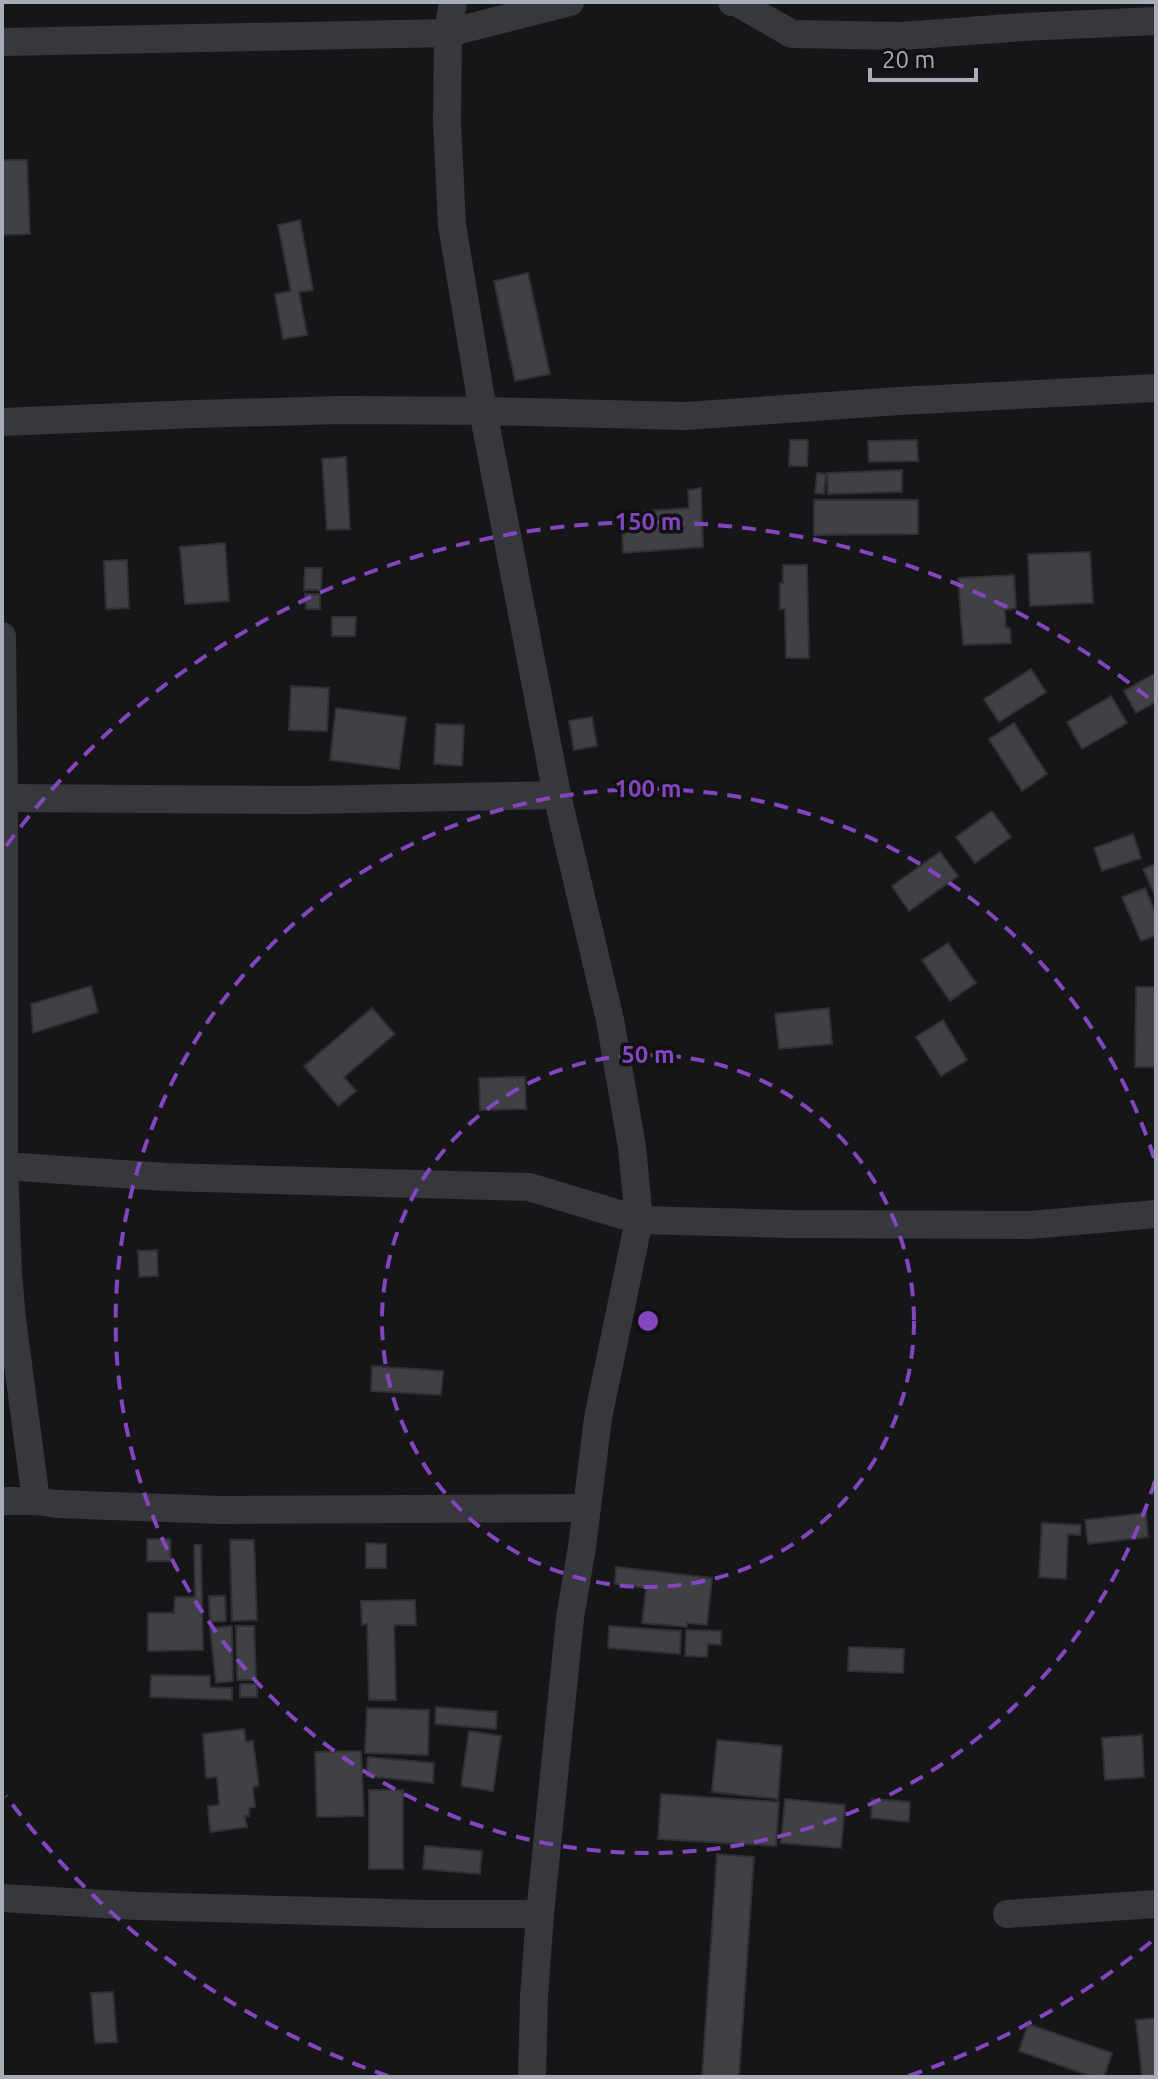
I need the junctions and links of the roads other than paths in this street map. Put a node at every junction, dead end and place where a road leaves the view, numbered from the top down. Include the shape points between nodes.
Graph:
1 (453, 2) edge
2 (570, 2) edge
3 (732, 2) edge
4 (1156, 21) edge
5 (448, 33) junction
6 (2, 42) edge
7 (1156, 388) edge
8 (483, 411) junction
9 (2, 422) edge
10 (2, 636) edge
11 (557, 795) junction
12 (4, 798) junction
13 (4, 1166) edge
14 (1156, 1214) edge
15 (639, 1220) junction
16 (2, 1501) edge
17 (36, 1501) junction
18 (587, 1508) junction
19 (2, 1898) edge
20 (1156, 1904) edge
21 (540, 1914) junction
22 (1007, 1914) dead end
23 (532, 2077) edge

1 - 5 street
2 - 5 street
3 - 4 street via 792,34 902,36
5 - 6 street
5 - 8 street via 452,225
7 - 8 street via 685,416
8 - 9 street via 342,410
8 - 11 street
10 - 12 street
11 - 12 street
11 - 15 street via 610,1020
12 - 13 street
13 - 15 street via 166,1177 529,1187
13 - 17 street via 12,1319
14 - 15 street via 1030,1225
15 - 18 street via 598,1418
16 - 17 street
17 - 18 street via 221,1510
18 - 21 street via 570,1618
19 - 21 street
20 - 22 street
21 - 23 street

